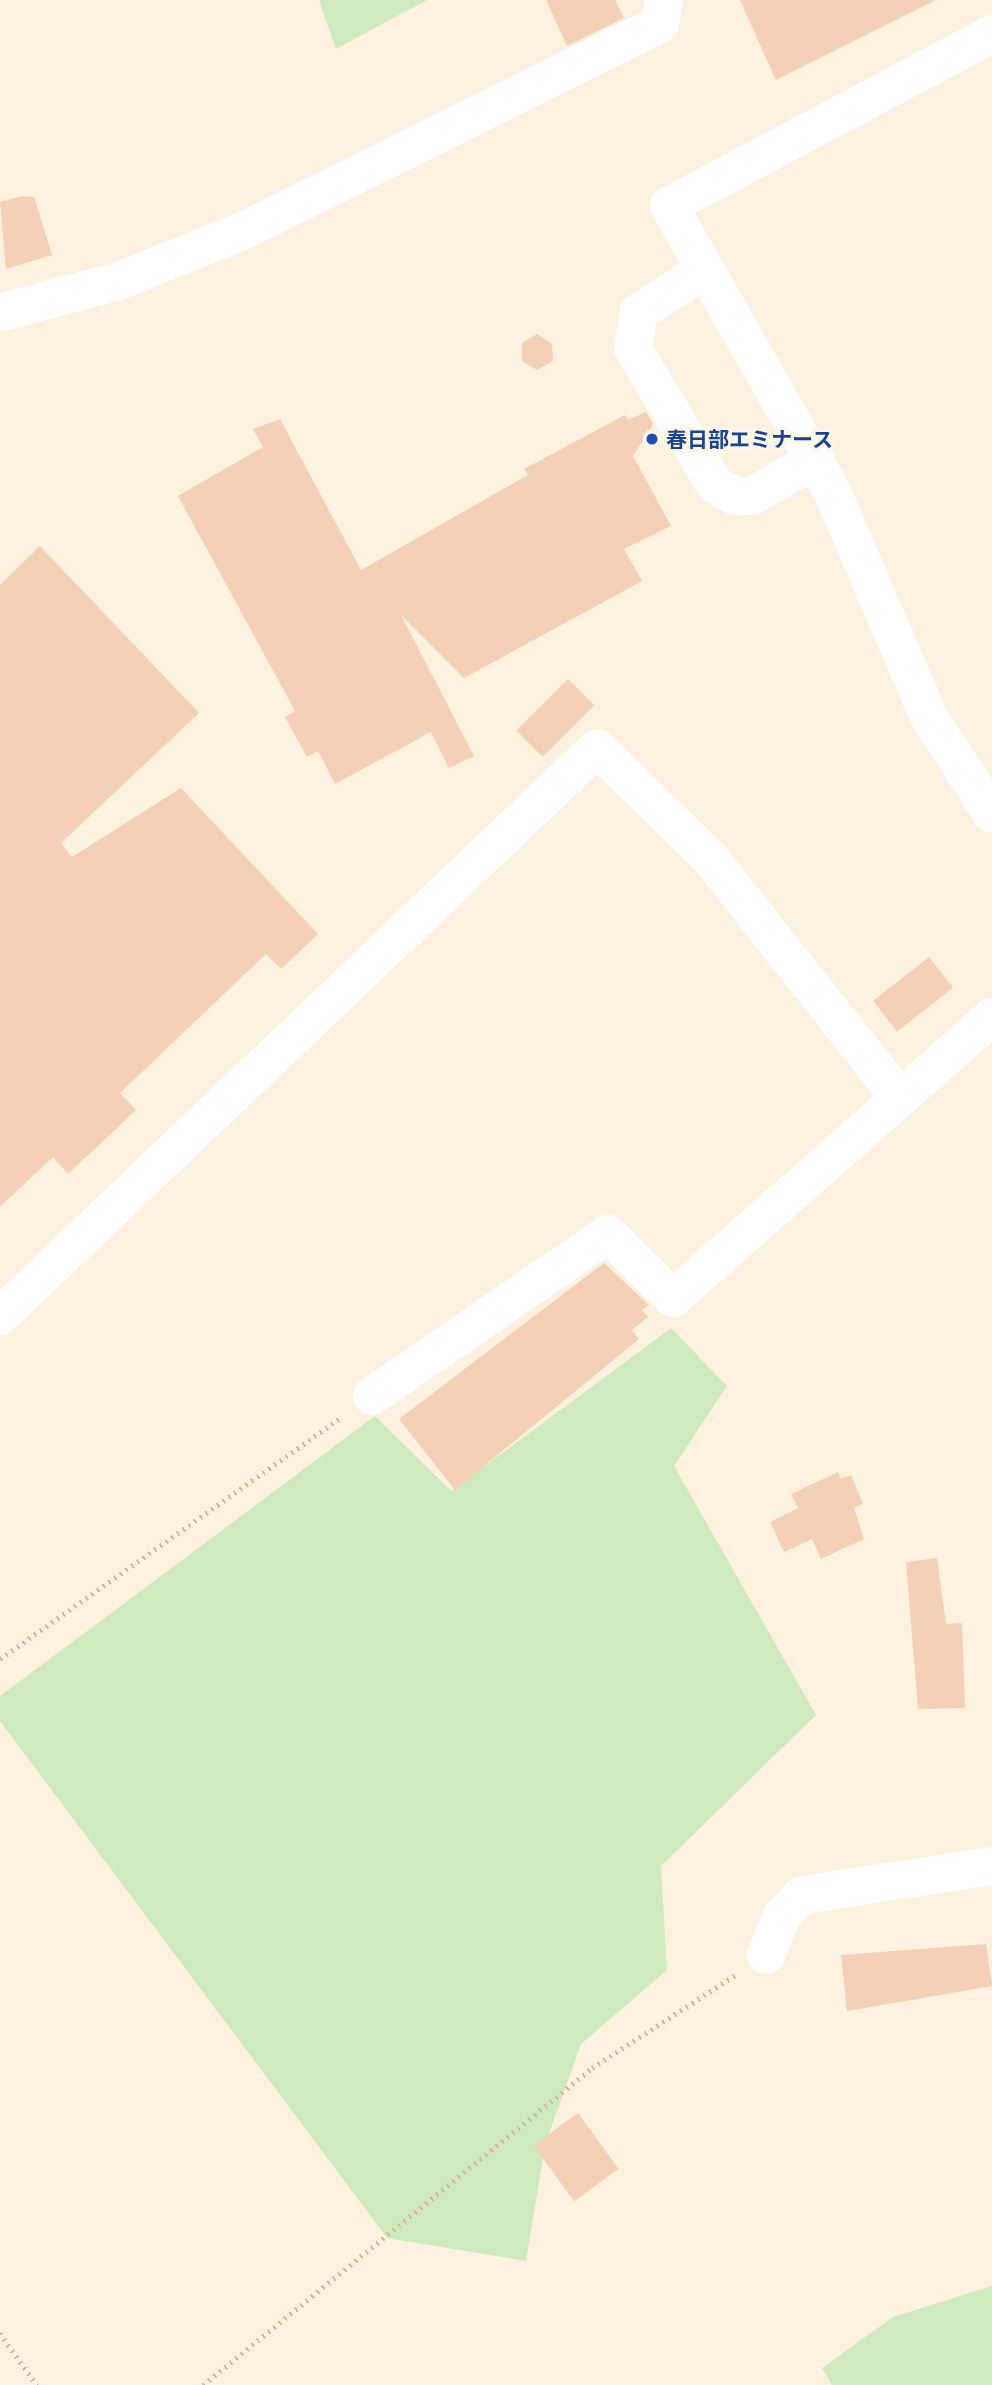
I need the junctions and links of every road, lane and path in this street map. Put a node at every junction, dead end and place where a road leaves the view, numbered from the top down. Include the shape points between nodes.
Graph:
1 (663, 0) edge
2 (992, 34) edge
3 (706, 269) junction
4 (0, 313) edge
5 (816, 459) junction
6 (992, 814) edge
7 (992, 1017) edge
8 (899, 1097) junction
9 (0, 1316) edge
10 (372, 1396) joint
11 (0, 1659) edge
12 (992, 1866) edge
13 (765, 1955) joint
14 (0, 2333) edge
15 (37, 2385) edge
16 (203, 2385) edge

1 - 4 street via 660,24 247,229 119,281
2 - 3 street via 669,206
3 - 5 street
3 - 5 street via 639,312 633,349 715,485 734,496 752,496
5 - 6 street via 930,719
7 - 8 street
8 - 9 street via 710,858 597,748
8 - 10 street via 673,1298 608,1234
10 - 11 path
12 - 13 street via 802,1895 782,1916
13 - 16 path via 592,2068
14 - 15 path

